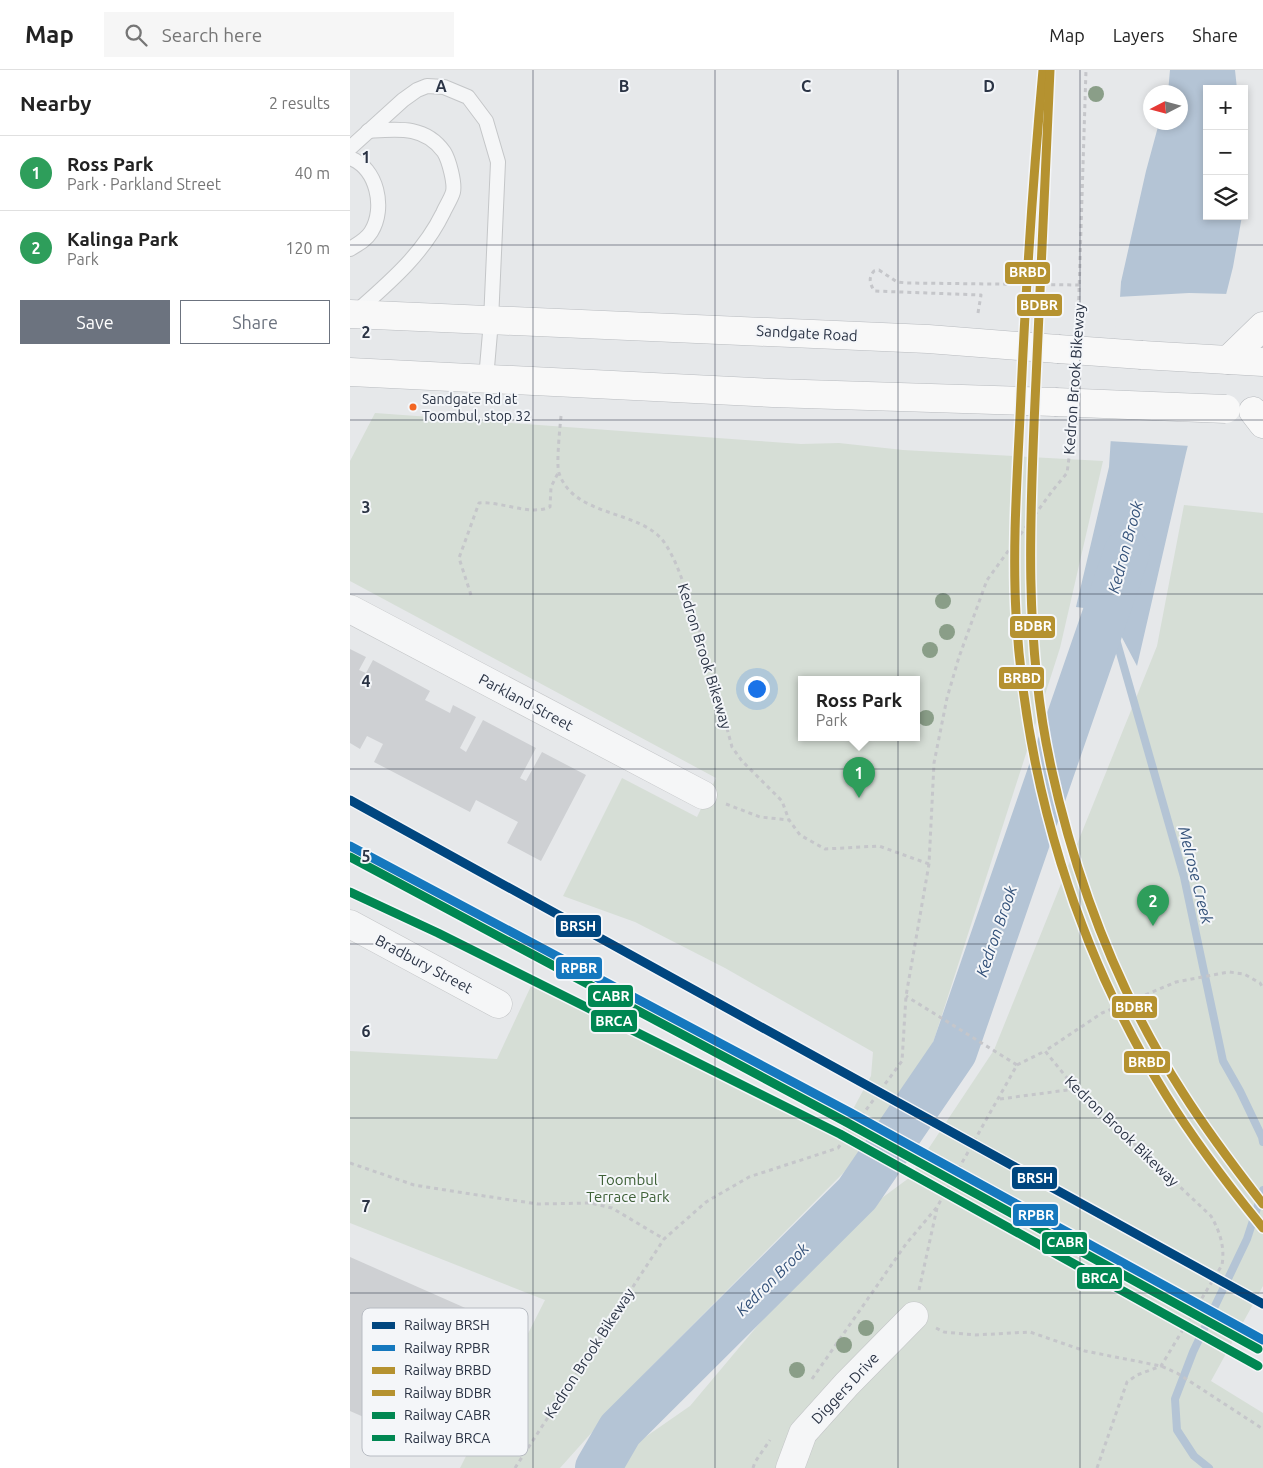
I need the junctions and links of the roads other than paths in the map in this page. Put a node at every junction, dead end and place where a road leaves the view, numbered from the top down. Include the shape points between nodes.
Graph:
1 (368, 131) junction
2 (350, 148) edge
3 (350, 158) edge
4 (350, 249) edge
5 (352, 314) edge
6 (490, 321) junction
7 (1263, 326) edge
8 (1228, 360) junction
9 (1263, 362) edge
10 (350, 372) edge
11 (486, 379) junction
12 (1260, 416) edge
13 (350, 609) edge
14 (703, 795) road end
15 (350, 924) edge
16 (498, 1004) dead end
17 (914, 1316) road end
18 (790, 1468) edge

1 - 2 lane
1 - 5 lane via 410,130 430,138 448,159 454,191 419,252
1 - 6 lane via 403,100 427,86 458,92 468,98 486,121 498,162
3 - 4 lane via 370,173 377,202 376,220 370,232
5 - 6 highway, Sandgate Road
6 - 8 highway, Sandgate Road, bridge via 919,338
6 - 11 lane
7 - 8 highway
8 - 9 highway, Sandgate Road
10 - 11 highway
11 - 12 highway, bridge via 1226,409
13 - 14 street, Parkland Street
15 - 16 street, Bradbury Street
17 - 18 street, Diggers Drive via 803,1433

